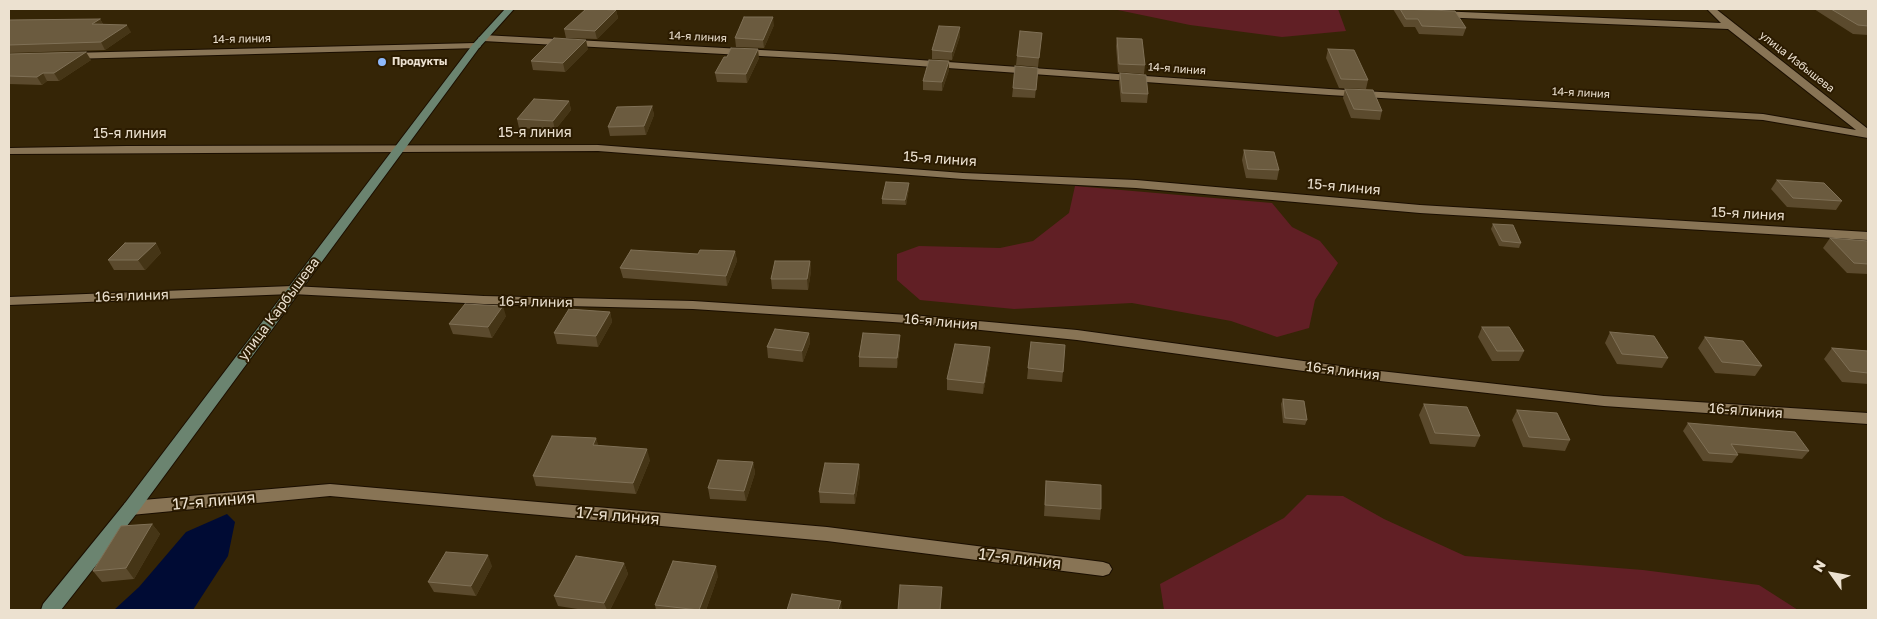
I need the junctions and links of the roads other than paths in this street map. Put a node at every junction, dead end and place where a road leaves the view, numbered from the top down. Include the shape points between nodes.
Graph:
1 (510, 9) edge
2 (1711, 9) edge
3 (1431, 13) edge
4 (1730, 26) junction
5 (479, 42) junction
6 (58, 56) edge
7 (1868, 135) edge
8 (400, 149) junction
9 (9, 151) edge
10 (1868, 236) edge
11 (292, 290) junction
12 (9, 301) edge
13 (1868, 419) edge
14 (131, 508) junction
15 (1103, 569) dead end
16 (50, 610) edge

1 - 5 main road, улица Карбышева
2 - 4 street, улица Избышева
3 - 4 street
4 - 7 street, улица Избышева
5 - 6 street, 14-я линия
5 - 7 street, 14-я линия via 825,57 1329,92 1763,117
5 - 8 main road, улица Карбышева
8 - 9 street, 15-я линия
8 - 10 street, 15-я линия via 598,148 963,176 1146,185 1420,209
8 - 11 main road, улица Карбышева
11 - 12 street, 16-я линия
11 - 13 street, 16-я линия via 484,300 693,305 923,320 1077,335 1362,374 1604,401
11 - 14 main road, улица Карбышева
14 - 15 street, 17-я линия via 330,490 827,534
14 - 16 main road, улица Карбышева

